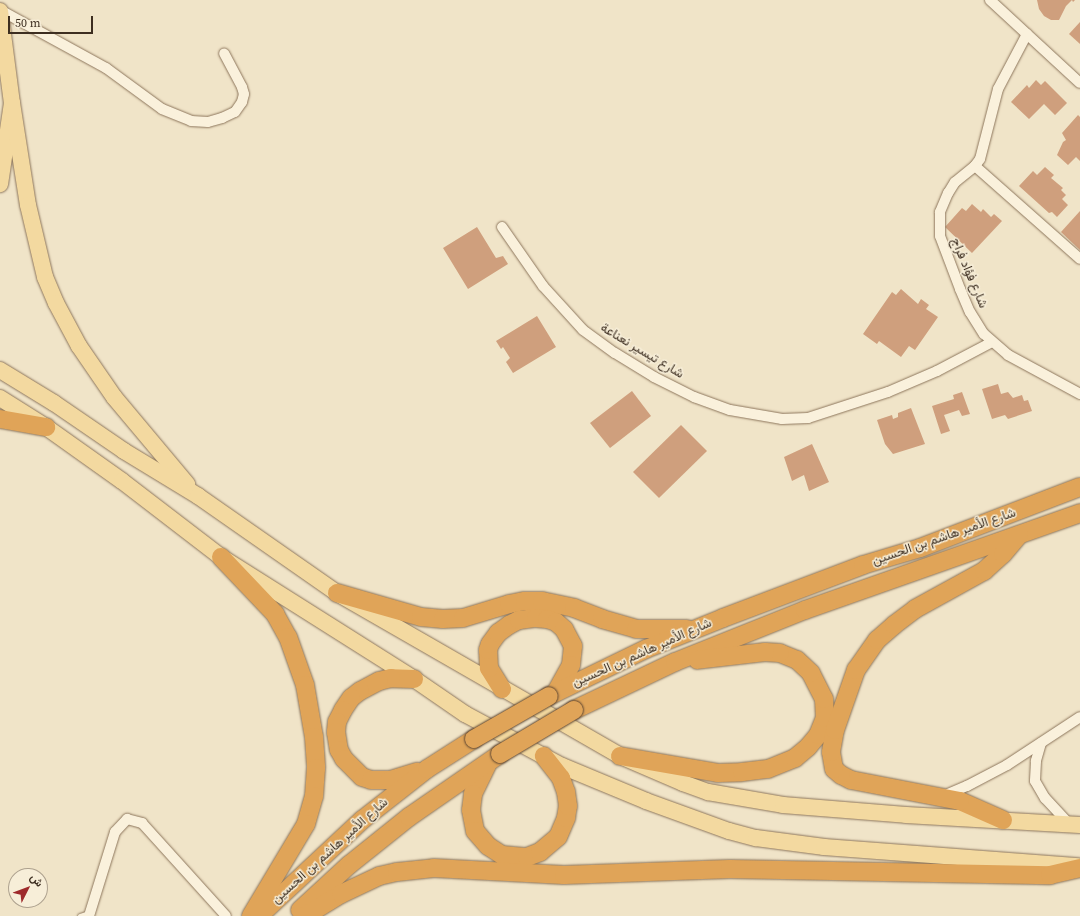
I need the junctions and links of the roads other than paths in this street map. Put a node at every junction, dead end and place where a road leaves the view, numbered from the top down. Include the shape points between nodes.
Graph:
1 (990, 0) edge
2 (0, 10) edge
3 (1027, 34) junction
4 (224, 53) dead end
5 (1080, 83) edge
6 (12, 103) junction
7 (975, 166) junction
8 (0, 184) edge
9 (502, 227) dead end
10 (1080, 259) edge
11 (992, 342) junction
12 (0, 370) edge
13 (1080, 394) edge
14 (0, 398) edge
15 (0, 419) edge
16 (46, 426) junction
17 (1080, 488) edge
18 (198, 496) junction
19 (1080, 513) edge
20 (1020, 534) junction
21 (221, 557) junction
22 (337, 593) junction
23 (695, 629) junction
24 (675, 662) junction
25 (414, 679) junction
26 (502, 689) junction
27 (552, 694) junction
28 (1080, 717) edge
29 (1041, 743) junction
30 (544, 756) junction
31 (620, 756) junction
32 (494, 758) junction
33 (427, 769) junction
34 (941, 796) junction
35 (1003, 820) junction
36 (1075, 825) edge
37 (1080, 867) edge
38 (87, 915) edge
39 (226, 916) edge
40 (251, 916) edge
41 (259, 916) edge
42 (294, 916) edge
43 (305, 916) edge

1 - 3 street
2 - 4 street via 106,68 162,109 191,122 208,122 222,118 235,112 242,102 242,87
2 - 6 main road
3 - 5 street
3 - 7 street, شارع فؤاد فراج via 998,89 983,149
6 - 8 main road
6 - 18 main road via 28,205 46,277 56,303 79,346 114,397
7 - 10 street
7 - 11 street, شارع فؤاد فراج via 955,182 948,193 940,212 940,236 970,312
9 - 11 street, شارع تيسير نعناعة via 543,286 583,330 654,377 694,397 730,410 782,419 808,418 888,392 937,371
11 - 13 street, شارع فؤاد فراج via 1008,355
12 - 18 main road
14 - 16 main road
15 - 16 highway
16 - 21 main road
17 - 23 highway, شارع الأمير هاشم بن الحسين via 920,548 863,565
18 - 22 main road
19 - 20 highway, شارع الأمير هاشم بن الحسين
20 - 24 highway, شارع الأمير هاشم بن الحسين via 860,590
20 - 34 highway via 1004,554 984,571 915,610 894,624 877,640 856,670 835,730 831,760 834,769 841,775 862,783
21 - 25 main road
21 - 40 highway via 275,614 288,637 305,685 314,737 314,796 306,824
22 - 23 highway via 421,617 463,618 509,604 542,601 574,608 636,628
22 - 26 main road
23 - 27 highway, شارع الأمير هاشم بن الحسين via 646,649
24 - 31 highway via 765,652 780,653 797,660 811,673 824,699 825,718 822,727 808,747 795,758 768,769 718,773
24 - 32 highway, شارع الأمير هاشم بن الحسين, bridge via 574,710
25 - 30 main road via 465,714
25 - 33 highway via 391,678 360,691 351,698 343,710 337,722 336,732 339,750 344,759 362,777 371,780 390,780
26 - 27 highway via 489,668 490,644 498,633 519,620 547,619 564,628 573,646 571,665
26 - 31 main road
27 - 33 highway, شارع الأمير هاشم بن الحسين, bridge
28 - 29 street
29 - 34 street via 984,778
29 - 36 street via 1036,761 1035,781 1045,798
30 - 32 highway via 561,778 566,792 566,818 563,830 555,840 540,852 527,857 502,855 488,846 475,831 471,810 473,794
30 - 37 main road via 646,801 756,838 824,847
31 - 35 main road via 708,792 738,798 783,805
32 - 42 highway, شارع الأمير هاشم بن الحسين via 371,846
33 - 41 highway, شارع الأمير هاشم بن الحسين via 362,820
34 - 35 highway via 975,806
35 - 36 main road
37 - 43 highway via 1050,875 730,869 564,875 434,868 379,876 340,894
38 - 39 street via 115,832 127,819 142,823

